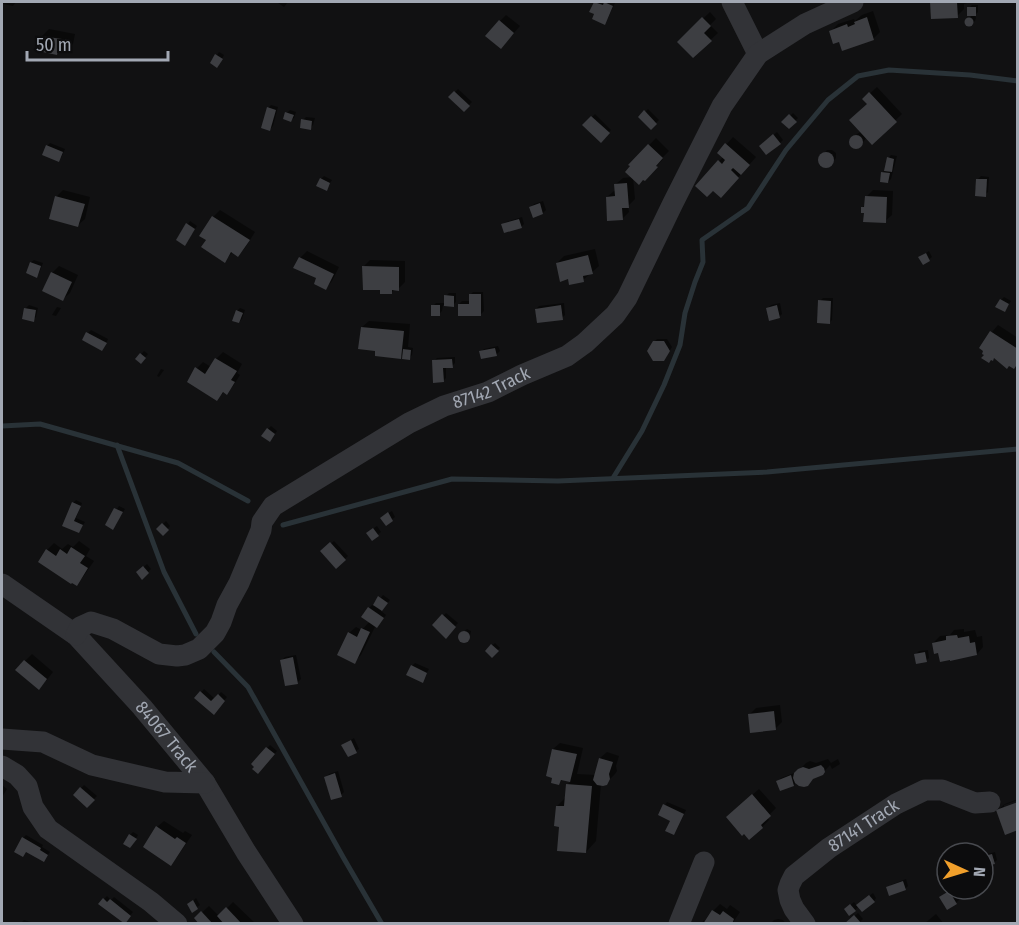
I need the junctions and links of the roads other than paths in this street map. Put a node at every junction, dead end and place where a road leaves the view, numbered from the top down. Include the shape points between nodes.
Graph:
1 (732, 2) edge
2 (853, 2) edge
3 (758, 54) junction
4 (2, 584) edge
5 (76, 635) junction
6 (2, 739) edge
7 (2, 766) edge
8 (205, 783) junction
9 (990, 802) dead end
10 (705, 862) dead end
11 (177, 924) edge
12 (293, 924) edge
13 (679, 924) edge
14 (805, 924) edge

1 - 3 street
2 - 3 street, 87142 Track via 805,24
3 - 5 street, 87142 Track via 722,106 627,298 585,343 567,356 488,392 444,406 409,423 273,506 262,522 221,622 199,649 185,655 159,654 113,629 91,622 80,627
4 - 5 street, 84067 Track
5 - 8 street, 84067 Track
6 - 8 street via 43,742 92,765 165,782
7 - 11 street via 27,786 33,807 48,829
8 - 12 street, 84067 Track
9 - 14 street, 87141 Track via 975,803 942,790 925,790 896,804 829,848 794,876 788,890 794,909
10 - 13 street

